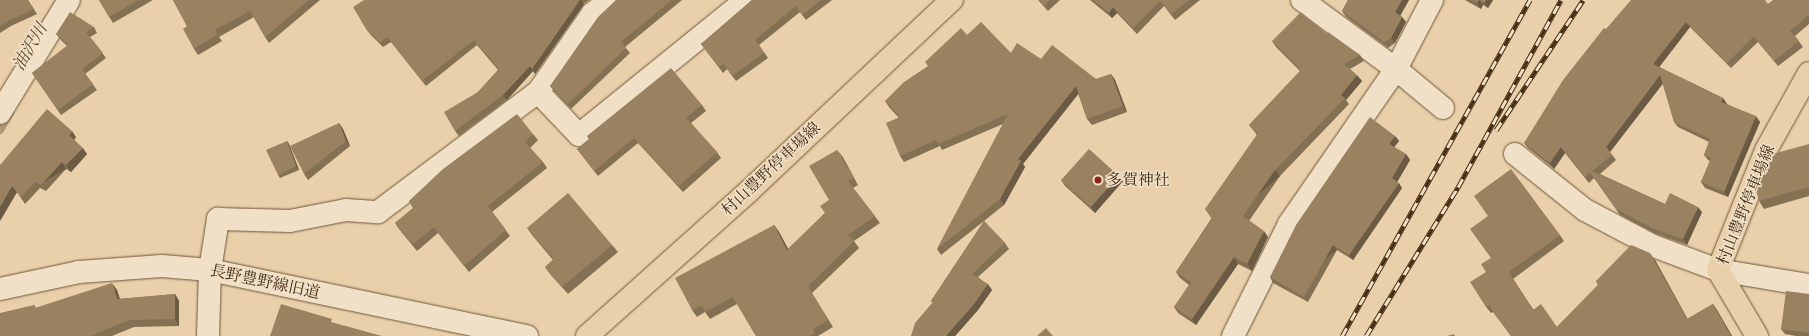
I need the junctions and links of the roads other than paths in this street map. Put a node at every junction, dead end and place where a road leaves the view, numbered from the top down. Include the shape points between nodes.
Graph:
1 (69, 0) edge
2 (609, 0) edge
3 (746, 0) edge
4 (952, 0) edge
5 (1302, 0) edge
6 (1432, 0) edge
7 (1396, 69) junction
8 (1809, 73) edge
9 (538, 92) junction
10 (1443, 108) dead end
11 (0, 112) edge
12 (1515, 154) dead end
13 (210, 270) junction
14 (1718, 270) junction
15 (1809, 285) edge
16 (0, 289) edge
17 (208, 336) edge
18 (527, 336) edge
19 (587, 336) edge
20 (1233, 336) edge
21 (1757, 336) edge

1 - 11 street
2 - 9 street via 592,14
3 - 9 street via 579,135
4 - 19 main road, 村山豊野停車場線 via 749,191
5 - 7 street
6 - 7 street
7 - 10 street
7 - 20 street via 1289,224
8 - 14 main road, 村山豊野停車場線 via 1766,150
9 - 13 street via 378,212 346,210 290,221 218,219
12 - 14 street via 1585,210 1652,245
13 - 16 street, 長野豊野線旧道 via 162,266 79,272
13 - 17 street
13 - 18 street, 長野豊野線旧道
14 - 15 street
14 - 21 main road, 村山豊野停車場線

